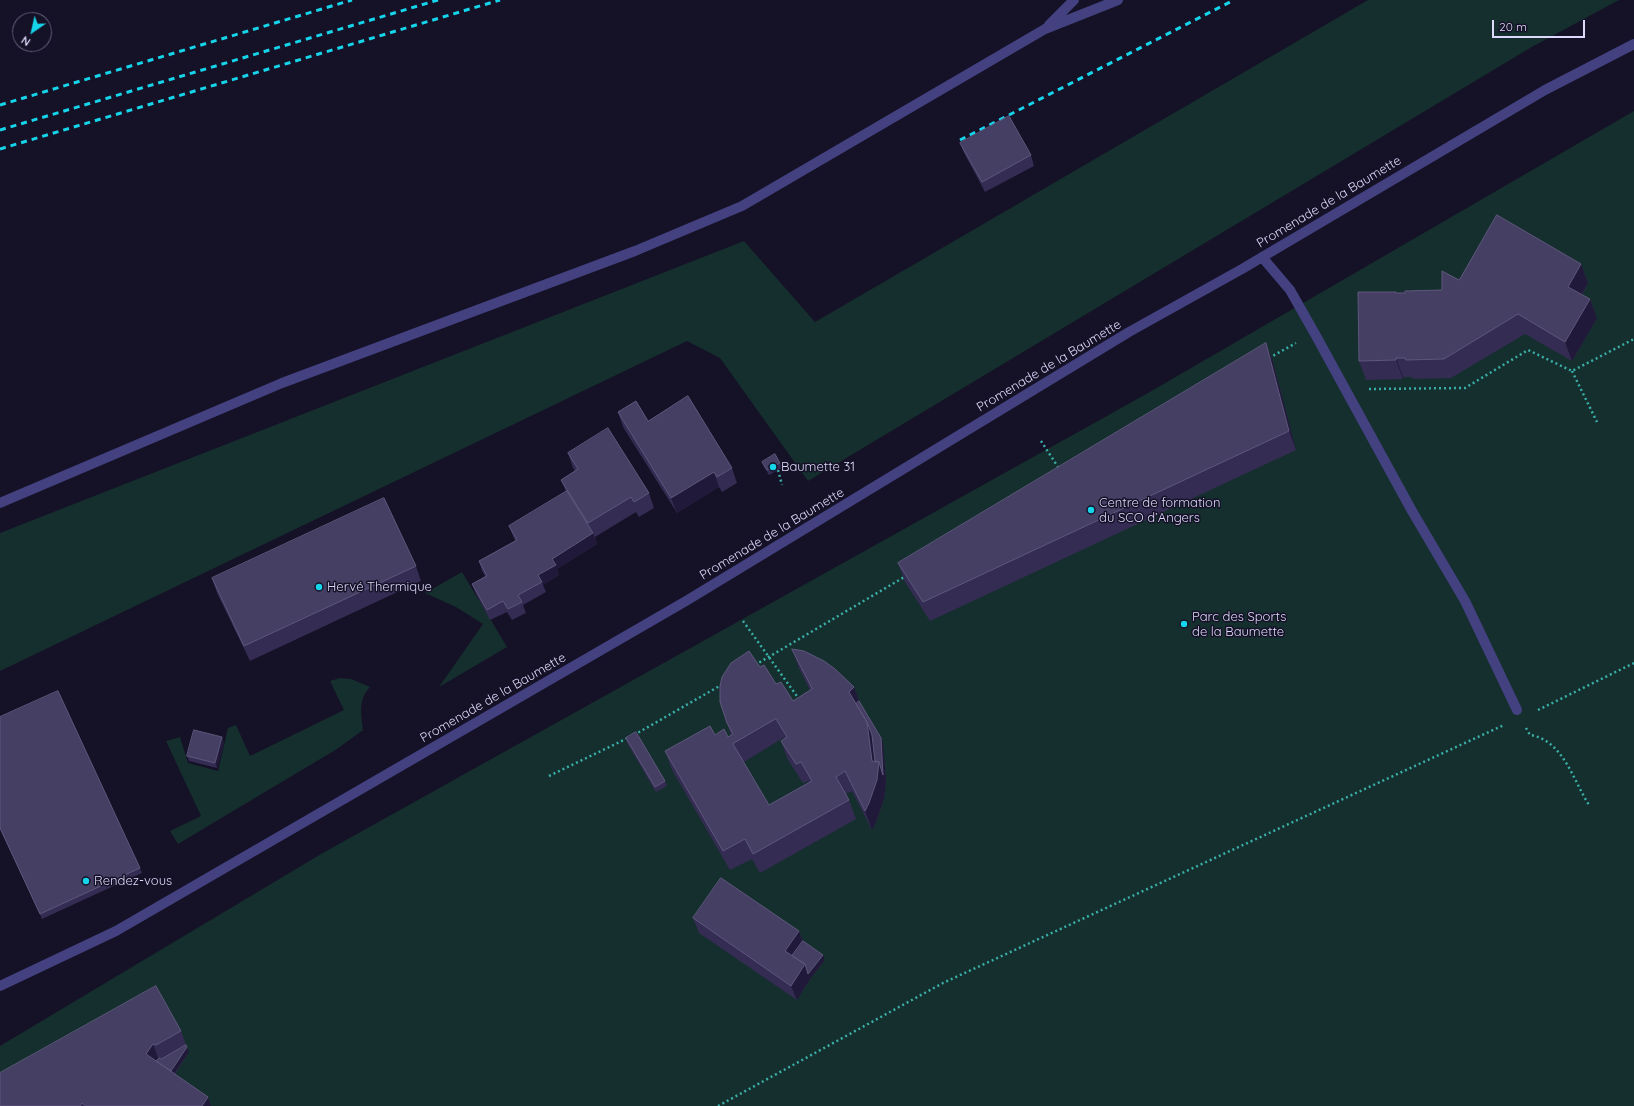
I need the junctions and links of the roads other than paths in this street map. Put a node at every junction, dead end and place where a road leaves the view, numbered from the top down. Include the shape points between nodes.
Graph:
1 (1074, 0) edge
2 (1118, 0) edge
3 (1045, 30) junction
4 (1634, 44) edge
5 (1262, 257) junction
6 (0, 503) edge
7 (1518, 714) road end
8 (0, 986) edge

1 - 3 street
2 - 3 street
3 - 6 street via 742,206 635,251 282,383
4 - 5 street, Promenade de la Baumette via 1545,90
5 - 7 street via 1290,290 1412,511 1465,601
5 - 8 street, Promenade de la Baumette via 1129,332 680,605 116,931

